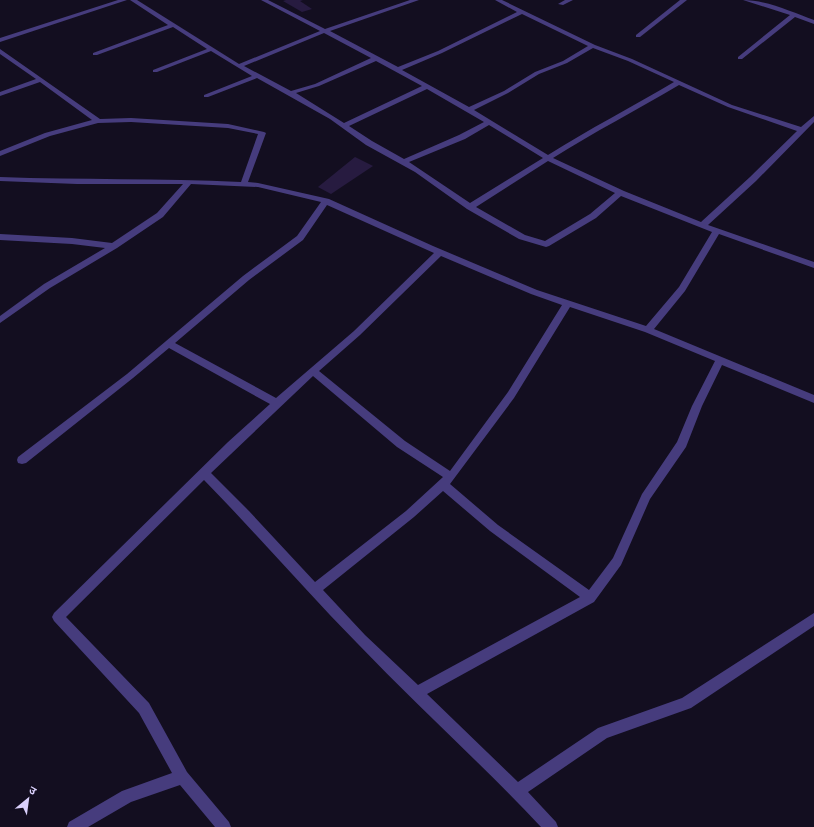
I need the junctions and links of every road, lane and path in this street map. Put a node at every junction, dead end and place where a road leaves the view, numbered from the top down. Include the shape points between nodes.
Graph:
1 (124, 0) edge
2 (133, 0) edge
3 (264, 0) edge
4 (416, 0) edge
5 (498, 0) edge
6 (570, 0) edge
7 (684, 0) edge
8 (746, 0) edge
9 (561, 4) dead end
10 (523, 11) junction
11 (794, 14) junction
12 (812, 19) edge
13 (174, 25) junction
14 (325, 31) junction
15 (638, 36) dead end
16 (0, 40) edge
17 (593, 46) junction
18 (212, 49) junction
19 (0, 51) edge
20 (95, 54) dead end
21 (376, 58) junction
22 (740, 58) dead end
23 (239, 66) junction
24 (397, 70) junction
25 (155, 71) dead end
26 (257, 76) junction
27 (40, 80) junction
28 (679, 82) junction
29 (427, 86) junction
30 (290, 93) junction
31 (0, 94) edge
32 (206, 96) dead end
33 (469, 110) junction
34 (814, 118) edge
35 (98, 121) junction
36 (489, 122) junction
37 (344, 126) junction
38 (802, 130) junction
39 (0, 154) edge
40 (547, 157) junction
41 (404, 162) junction
42 (0, 180) edge
43 (189, 182) junction
44 (244, 184) junction
45 (621, 192) junction
46 (326, 201) junction
47 (470, 207) junction
48 (702, 226) junction
49 (716, 232) junction
50 (0, 237) edge
51 (114, 246) junction
52 (440, 252) junction
53 (814, 265) edge
54 (567, 304) junction
55 (0, 320) edge
56 (648, 330) junction
57 (168, 343) junction
58 (720, 360) junction
59 (313, 371) junction
60 (814, 399) edge
61 (277, 403) junction
62 (22, 460) dead end
63 (204, 473) junction
64 (447, 481) junction
65 (315, 589) junction
66 (590, 598) junction
67 (814, 619) edge
68 (416, 692) junction
69 (182, 777) junction
70 (517, 791) junction
71 (74, 827) edge
72 (224, 827) edge
73 (551, 827) edge

1 - 16 street
2 - 13 street
3 - 14 street
4 - 14 street
5 - 10 street
6 - 9 street
7 - 15 street
8 - 11 street
10 - 17 street
10 - 24 street
11 - 12 street
11 - 22 street
13 - 18 street
13 - 20 street
14 - 21 street
14 - 23 street
17 - 28 street
17 - 33 street
18 - 23 street
18 - 25 street
19 - 27 street
21 - 24 street
21 - 30 street via 317,85
23 - 26 street
24 - 29 street
26 - 30 street
26 - 32 street
27 - 31 street
27 - 35 street
28 - 38 street via 730,106
28 - 40 street
29 - 33 street
29 - 37 street
30 - 37 street
33 - 36 street
34 - 38 street
35 - 39 street via 70,126 43,135
35 - 44 street via 131,120 228,126 262,133
36 - 40 street
36 - 41 street
37 - 41 street
38 - 48 street
40 - 45 street
40 - 47 street
41 - 47 street
42 - 43 street
43 - 44 street
43 - 51 street via 160,215
44 - 46 street
45 - 47 street via 593,216 546,244 522,237
45 - 48 street
46 - 52 street
46 - 57 street via 300,238 246,278
48 - 49 street
49 - 53 street
49 - 56 street via 682,289
50 - 51 street
51 - 55 street via 47,286
52 - 54 street
52 - 59 street via 357,333
54 - 56 street
54 - 64 street via 511,396
56 - 58 street
57 - 61 street
57 - 62 street
58 - 60 street
58 - 66 street via 682,444 646,497 617,561
59 - 61 street
59 - 64 street
61 - 63 street
63 - 65 street
63 - 69 street via 58,617 144,708
64 - 65 street via 410,514
64 - 66 street via 494,528
65 - 68 street via 361,639
66 - 68 street
67 - 70 street via 686,704 603,733
68 - 70 street
69 - 71 street via 128,796
69 - 72 street
70 - 73 street

